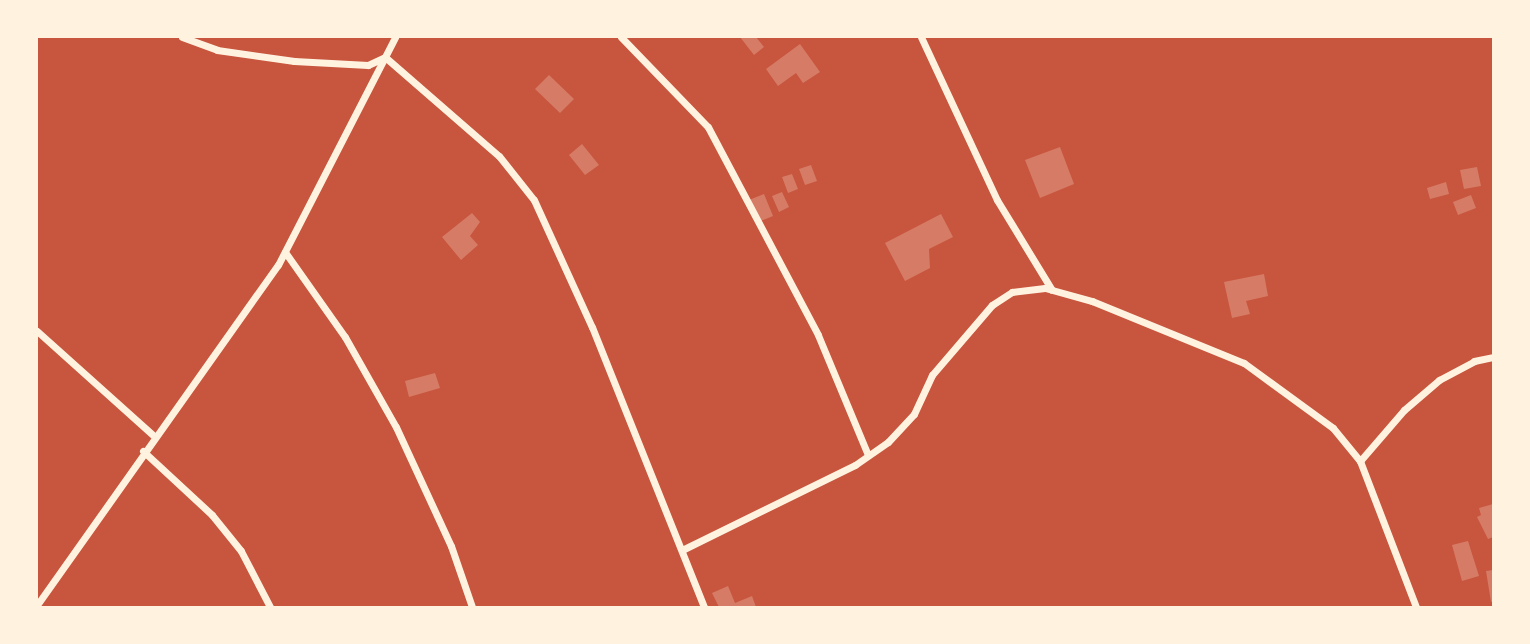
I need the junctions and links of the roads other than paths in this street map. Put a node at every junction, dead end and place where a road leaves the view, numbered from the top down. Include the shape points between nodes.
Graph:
1 (182, 37) edge
2 (395, 37) edge
3 (621, 37) edge
4 (921, 37) edge
5 (385, 57) junction
6 (285, 252) junction
7 (1052, 290) junction
8 (37, 331) edge
9 (1493, 357) edge
10 (154, 436) junction
11 (144, 451) junction
12 (868, 455) junction
13 (1360, 461) junction
14 (682, 550) junction
15 (37, 605) edge
16 (270, 607) edge
17 (472, 607) edge
18 (704, 607) edge
19 (1416, 607) edge

1 - 5 street via 217,50 294,61 369,65
2 - 5 street
3 - 12 street via 708,127 818,335
4 - 7 street via 997,200
5 - 6 street
5 - 14 street via 499,156 534,200
6 - 10 street
6 - 17 street via 345,337 396,427 451,546
7 - 12 street via 1012,292 992,305 932,375 914,414
7 - 13 street via 1092,301 1244,363 1333,428
8 - 10 street
9 - 13 street via 1474,361 1439,380 1404,410
10 - 11 street
11 - 15 street
11 - 16 street via 212,515 242,551
12 - 14 street
13 - 19 street
14 - 18 street

